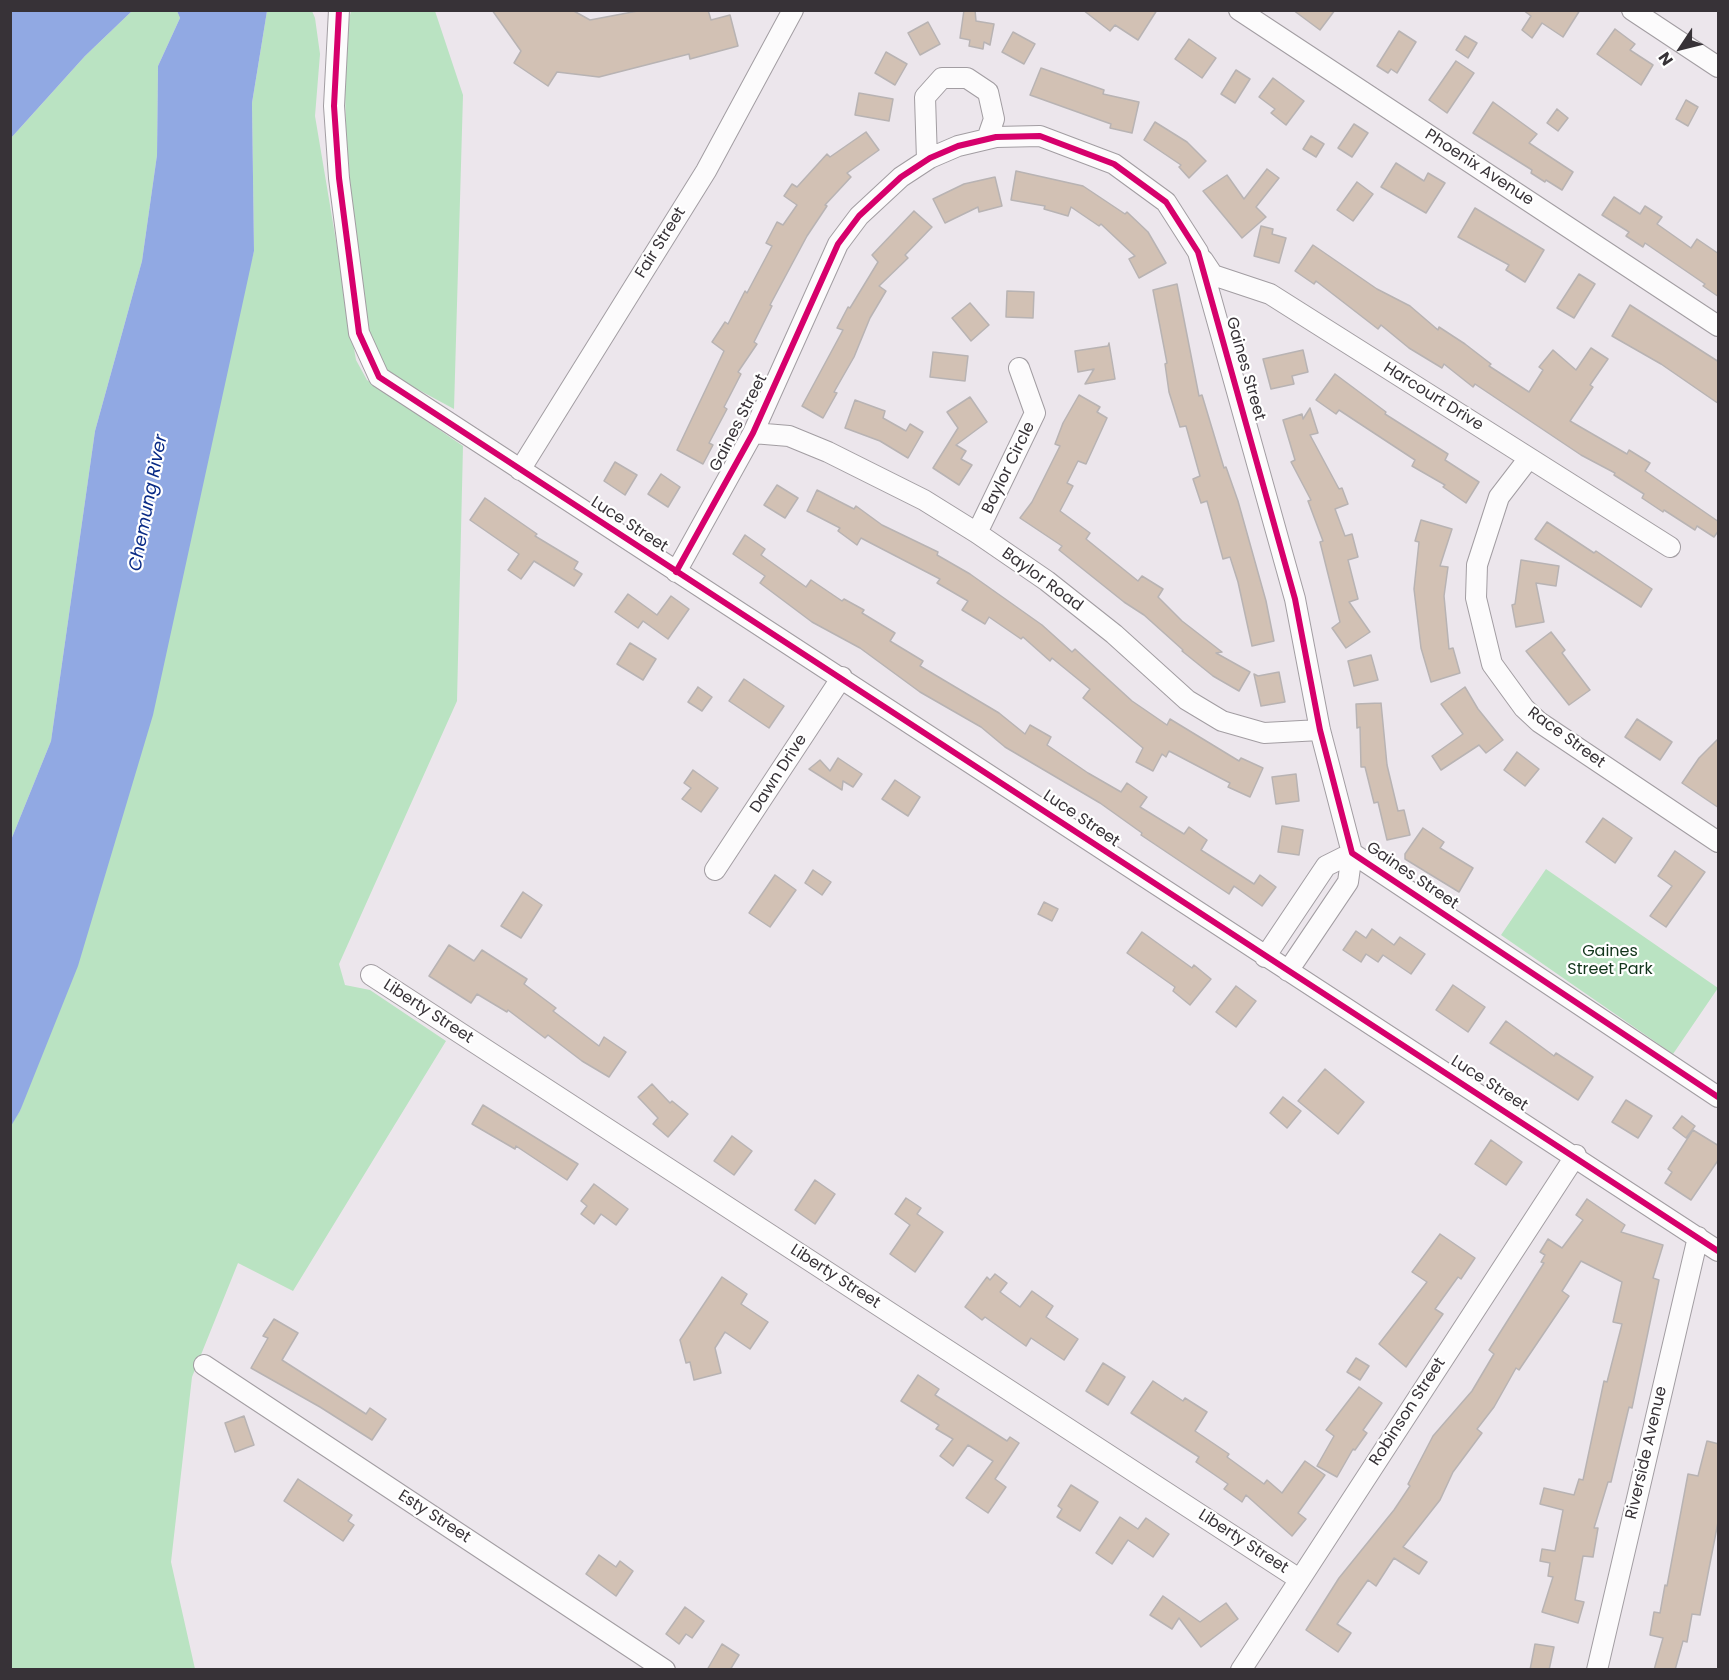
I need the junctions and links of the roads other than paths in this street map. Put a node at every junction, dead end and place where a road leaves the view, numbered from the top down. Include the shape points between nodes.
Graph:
1 (794, 10) edge
2 (1239, 10) edge
3 (1632, 10) edge
4 (335, 15) edge
5 (1719, 67) edge
6 (987, 139) junction
7 (927, 160) junction
8 (1198, 252) junction
9 (1719, 326) edge
10 (1019, 368) dead end
11 (753, 432) junction
12 (1529, 458) junction
13 (520, 470) junction
14 (977, 533) junction
15 (1670, 547) dead end
16 (676, 572) junction
17 (842, 677) junction
18 (1320, 730) junction
19 (1719, 842) edge
20 (1352, 853) junction
21 (715, 870) dead end
22 (1265, 957) junction
23 (1288, 971) junction
24 (371, 975) dead end
25 (1719, 1097) edge
26 (1576, 1155) junction
27 (1698, 1237) junction
28 (1719, 1251) edge
29 (204, 1365) dead end
30 (1299, 1579) junction
31 (665, 1670) edge
32 (1241, 1670) edge
33 (1597, 1670) edge

1 - 13 street, Fair Street via 706,171
2 - 9 street, Phoenix Avenue
3 - 5 street
4 - 13 street, Luce Street via 334,106 339,178 359,333 379,377
6 - 7 street, Gaines Street
6 - 7 street via 994,118 988,92 967,78 942,78 925,97
6 - 8 street, Gaines Street via 1040,136 1114,164 1167,202
7 - 11 street, Gaines Street via 901,177 859,216 838,244
8 - 12 street, Harcourt Drive via 1213,275 1270,294
8 - 18 street, Gaines Street via 1295,599
10 - 14 street, Baylor Circle via 1035,413
11 - 14 street, Baylor Road via 789,436 828,452 924,500
11 - 16 street, Gaines Street
12 - 15 street, Harcourt Drive
12 - 19 street, Race Street via 1499,497 1476,565 1476,598 1492,664 1539,722
13 - 16 street, Luce Street
14 - 18 street, Baylor Road via 1114,634 1186,700 1222,721 1264,732
16 - 17 street, Luce Street
17 - 21 street, Dawn Drive
17 - 22 street, Luce Street
18 - 20 street, Gaines Street
20 - 22 street via 1326,866
20 - 23 street via 1348,882
20 - 25 street, Gaines Street
22 - 23 street, Luce Street
23 - 26 street, Luce Street
24 - 30 street, Liberty Street
26 - 27 street, Luce Street
26 - 30 street, Robinson Street
27 - 28 street, Luce Street
27 - 33 street, Riverside Avenue
29 - 31 street, Esty Street
30 - 32 street, Robinson Street

